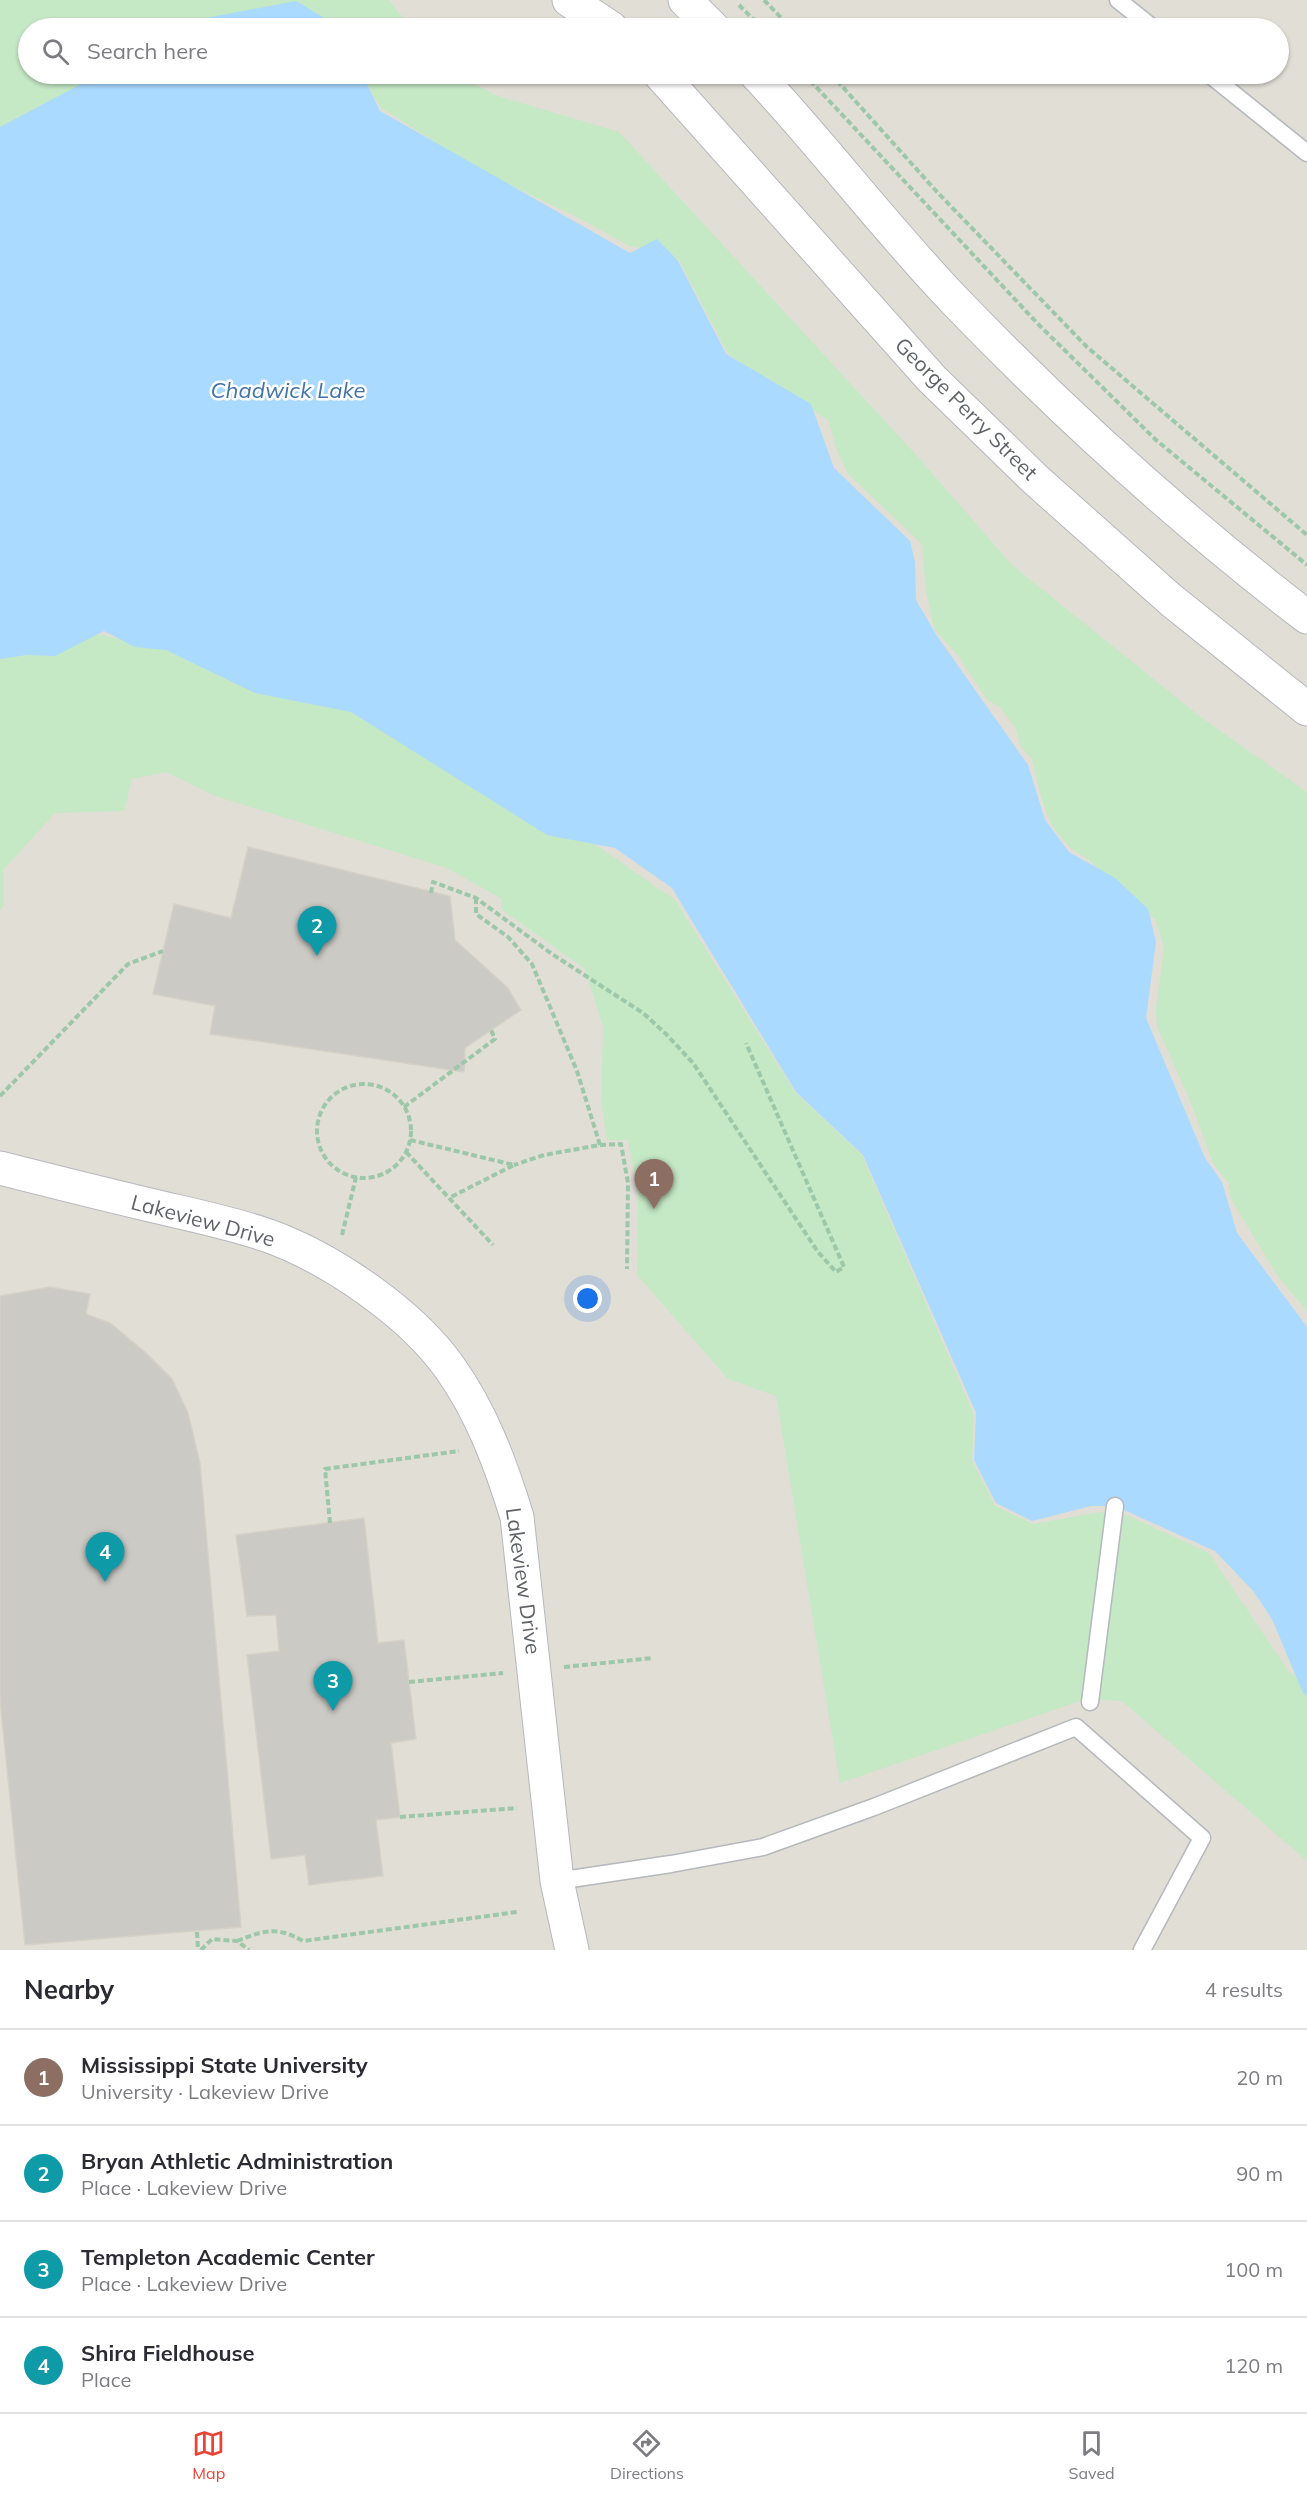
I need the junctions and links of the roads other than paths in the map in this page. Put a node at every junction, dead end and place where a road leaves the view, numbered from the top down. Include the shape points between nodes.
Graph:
1 (569, 0) edge
2 (685, 0) edge
3 (1118, 0) edge
4 (596, 18) edge
5 (703, 18) edge
6 (1140, 18) edge
7 (669, 84) edge
8 (765, 84) edge
9 (1221, 84) edge
10 (1307, 153) edge
11 (1307, 617) edge
12 (1307, 709) edge
13 (0, 1168) edge
14 (1115, 1506) dead end
15 (1090, 1702) dead end
16 (557, 1881) junction
17 (572, 1950) edge
18 (1142, 1950) edge

1 - 4 street
2 - 5 street
3 - 6 lane
7 - 12 street, George Perry Street via 932,379 1036,480 1129,562
8 - 11 street via 955,300 1055,401 1173,510
9 - 10 lane
13 - 16 street, Lakeview Drive via 269,1236 328,1263 374,1294 450,1367 483,1427 517,1517
14 - 15 lane
16 - 17 street, Lakeview Drive
16 - 18 lane via 763,1847 1076,1727 1202,1838

